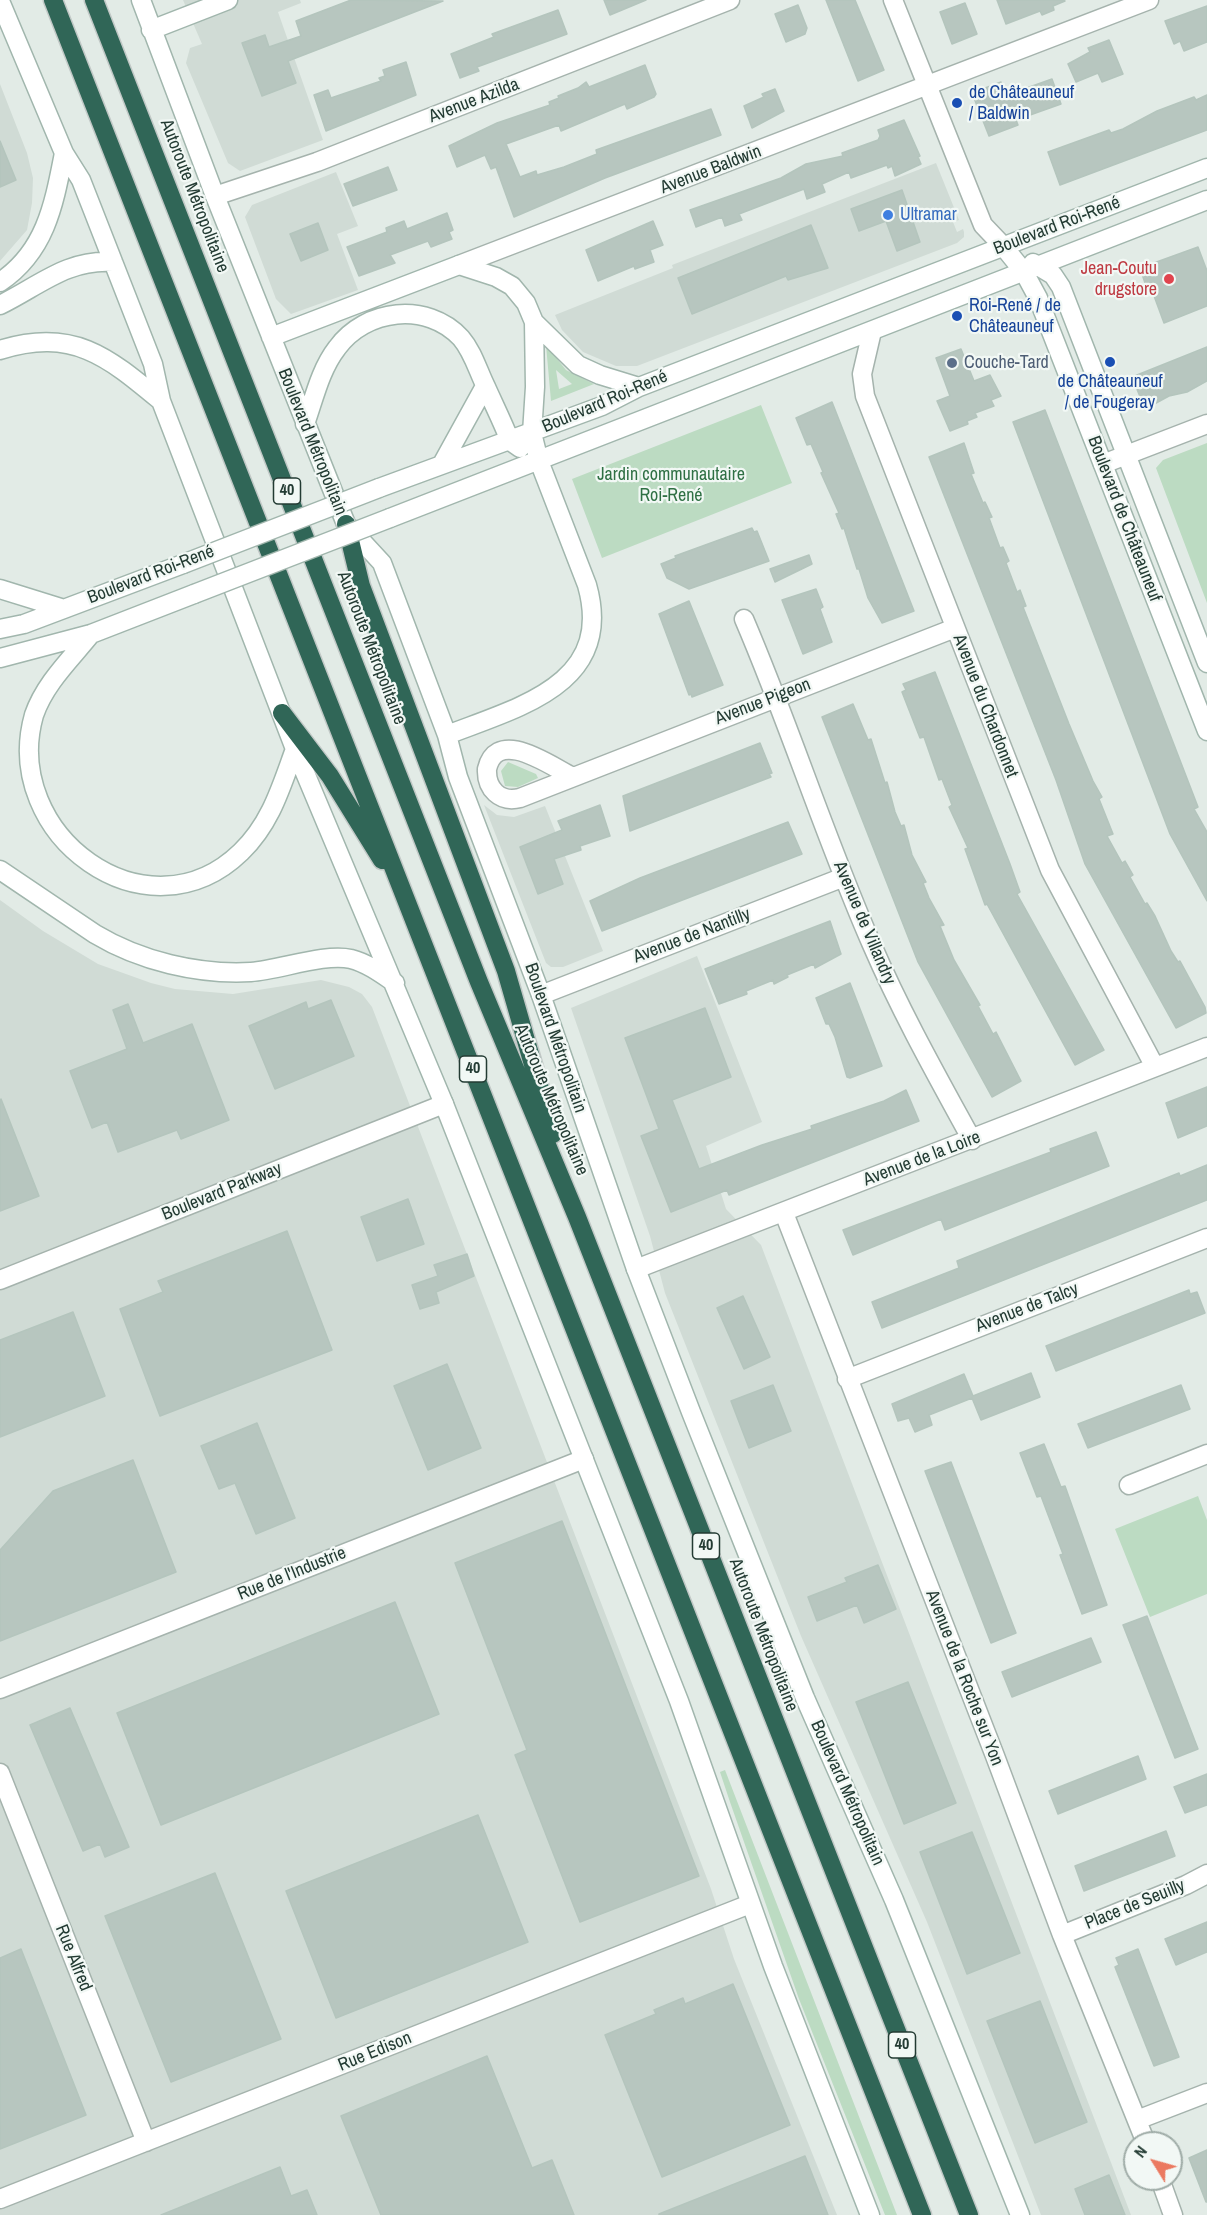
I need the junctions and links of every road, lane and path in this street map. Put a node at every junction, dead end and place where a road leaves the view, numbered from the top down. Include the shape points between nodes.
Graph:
1 (53, 0) edge
2 (94, 0) edge
3 (141, 0) edge
4 (228, 0) edge
5 (730, 0) edge
6 (893, 0) edge
7 (1149, 0) edge
8 (0, 1) edge
9 (151, 30) junction
10 (929, 85) junction
11 (64, 153) junction
12 (1207, 168) edge
13 (215, 196) junction
14 (1207, 200) edge
15 (1003, 246) junction
16 (113, 262) junction
17 (459, 265) junction
18 (1032, 270) junction
19 (0, 282) edge
20 (0, 305) edge
21 (534, 322) junction
22 (872, 331) junction
23 (271, 337) junction
24 (0, 350) edge
25 (485, 386) junction
26 (639, 387) junction
27 (161, 401) junction
28 (305, 424) junction
29 (1207, 424) edge
30 (532, 433) junction
31 (510, 441) junction
32 (1126, 455) junction
33 (539, 461) junction
34 (442, 464) junction
35 (1103, 464) junction
36 (346, 524) junction
37 (0, 589) edge
38 (61, 608) junction
39 (744, 619) dead end
40 (955, 628) junction
41 (0, 629) edge
42 (92, 634) junction
43 (0, 658) edge
44 (1207, 663) edge
45 (777, 697) junction
46 (282, 713) junction
47 (1207, 731) edge
48 (447, 735) junction
49 (295, 749) junction
50 (571, 777) dead end
51 (0, 870) edge
52 (844, 878) junction
53 (408, 903) junction
54 (396, 983) junction
55 (541, 995) junction
56 (1207, 1047) edge
57 (1155, 1067) junction
58 (444, 1104) junction
59 (972, 1140) junction
60 (784, 1213) junction
61 (577, 1217) junction
62 (1207, 1238) edge
63 (636, 1269) junction
64 (0, 1280) edge
65 (847, 1378) junction
66 (1207, 1454) edge
67 (584, 1459) junction
68 (1130, 1485) dead end
69 (0, 1689) edge
70 (0, 1773) edge
71 (1207, 1874) edge
72 (750, 1904) junction
73 (1062, 1935) junction
74 (1207, 2093) edge
75 (1137, 2120) junction
76 (1141, 2131) edge
77 (146, 2142) junction
78 (1164, 2191) edge
79 (0, 2199) edge
80 (870, 2215) edge
81 (922, 2215) edge
82 (969, 2215) edge
83 (1020, 2215) edge
84 (1173, 2215) edge

1 - 53 highway, 40
2 - 61 highway, Autoroute Métropolitaine / 40 via 479,982
3 - 9 street, Boulevard Métropolitain
4 - 9 street
5 - 13 street, Avenue Azilda via 317,162
6 - 10 street, Boulevard de Châteauneuf
7 - 10 street, Avenue Baldwin
8 - 11 street
9 - 13 street, Boulevard Métropolitain
10 - 15 street, Boulevard de Châteauneuf via 983,225
10 - 17 street, Avenue Baldwin
11 - 16 street via 81,180
11 - 19 street via 54,205 44,232 29,257
12 - 15 street, Boulevard Roi-René
13 - 23 street, Boulevard Métropolitain
14 - 18 street, Boulevard Roi-René
15 - 18 street, Boulevard de Châteauneuf
15 - 26 street, Boulevard Roi-René
16 - 20 street via 74,265
16 - 27 street via 153,364
17 - 21 street via 512,286 526,303
17 - 23 street, Avenue Baldwin
18 - 22 street, Boulevard Roi-René
18 - 32 street, Boulevard de Châteauneuf via 1058,280
18 - 35 street, Boulevard de Châteauneuf via 1038,298
21 - 26 street via 583,368
21 - 30 street via 536,387
22 - 33 street, Boulevard Roi-René
22 - 40 street, Avenue du Chardonnet via 862,388
23 - 28 street, Boulevard Métropolitain
24 - 27 street via 31,342 88,350 121,368
25 - 28 street via 468,347 449,327 424,316 384,316 357,329 337,347
25 - 31 street
25 - 34 street
26 - 30 street, Boulevard Roi-René via 603,406
27 - 46 street
28 - 36 street, Boulevard Métropolitain
29 - 32 street
30 - 31 street, Boulevard Roi-René
30 - 33 street
31 - 33 street
31 - 34 street, Boulevard Roi-René
32 - 35 street
32 - 44 street, Boulevard de Châteauneuf
33 - 42 street, Boulevard Roi-René, bridge
33 - 48 street via 591,601 587,646 573,672 554,689 527,704
34 - 38 street, Boulevard Roi-René, bridge
35 - 47 street, Boulevard de Châteauneuf
36 - 48 street, Boulevard Métropolitain via 382,563
36 - 61 highway via 359,579 506,971
37 - 38 street
38 - 41 street, Boulevard Roi-René via 24,624
39 - 45 street, Avenue de Villandry
40 - 45 street, Avenue Pigeon
40 - 57 street, Avenue du Chardonnet via 1050,870
42 - 43 street, Boulevard Roi-René
42 - 49 street via 40,701 31,729 28,762 33,790 45,819 65,846 90,866 128,882 156,885 183,883 217,870 260,831 275,805
45 - 50 street, Avenue Pigeon
45 - 52 street, Avenue de Villandry
46 - 49 street
46 - 53 highway via 330,776
48 - 55 street, Boulevard Métropolitain via 458,777
49 - 54 street
51 - 54 street via 95,934 150,958 234,972 344,958 363,963
52 - 55 street, Avenue de Nantilly
52 - 59 street, Avenue de Villandry via 902,1009
53 - 81 highway, 40
54 - 58 street
55 - 63 street, Boulevard Métropolitain
56 - 57 street, Avenue de la Loire
57 - 59 street, Avenue de la Loire
58 - 64 street, Boulevard Parkway
58 - 67 street
59 - 60 street, Avenue de la Loire
60 - 63 street, Avenue de la Loire
60 - 65 street, Avenue de la Roche sur Yon
61 - 82 highway, Autoroute Métropolitaine / 40
62 - 65 street, Avenue de Talcy
63 - 83 street, Boulevard Métropolitain via 789,1659 898,1910
65 - 73 street, Avenue de la Roche sur Yon
66 - 68 street
67 - 69 street, Rue de l'Industrie
67 - 72 street via 683,1711
70 - 77 street, Rue Alfred
71 - 73 street, Place de Seuilly
72 - 77 street, Rue Edison
72 - 80 street
73 - 75 street, Avenue de la Roche sur Yon
74 - 75 street
75 - 76 street, Avenue de la Roche sur Yon
77 - 79 street, Rue Edison
78 - 84 street

